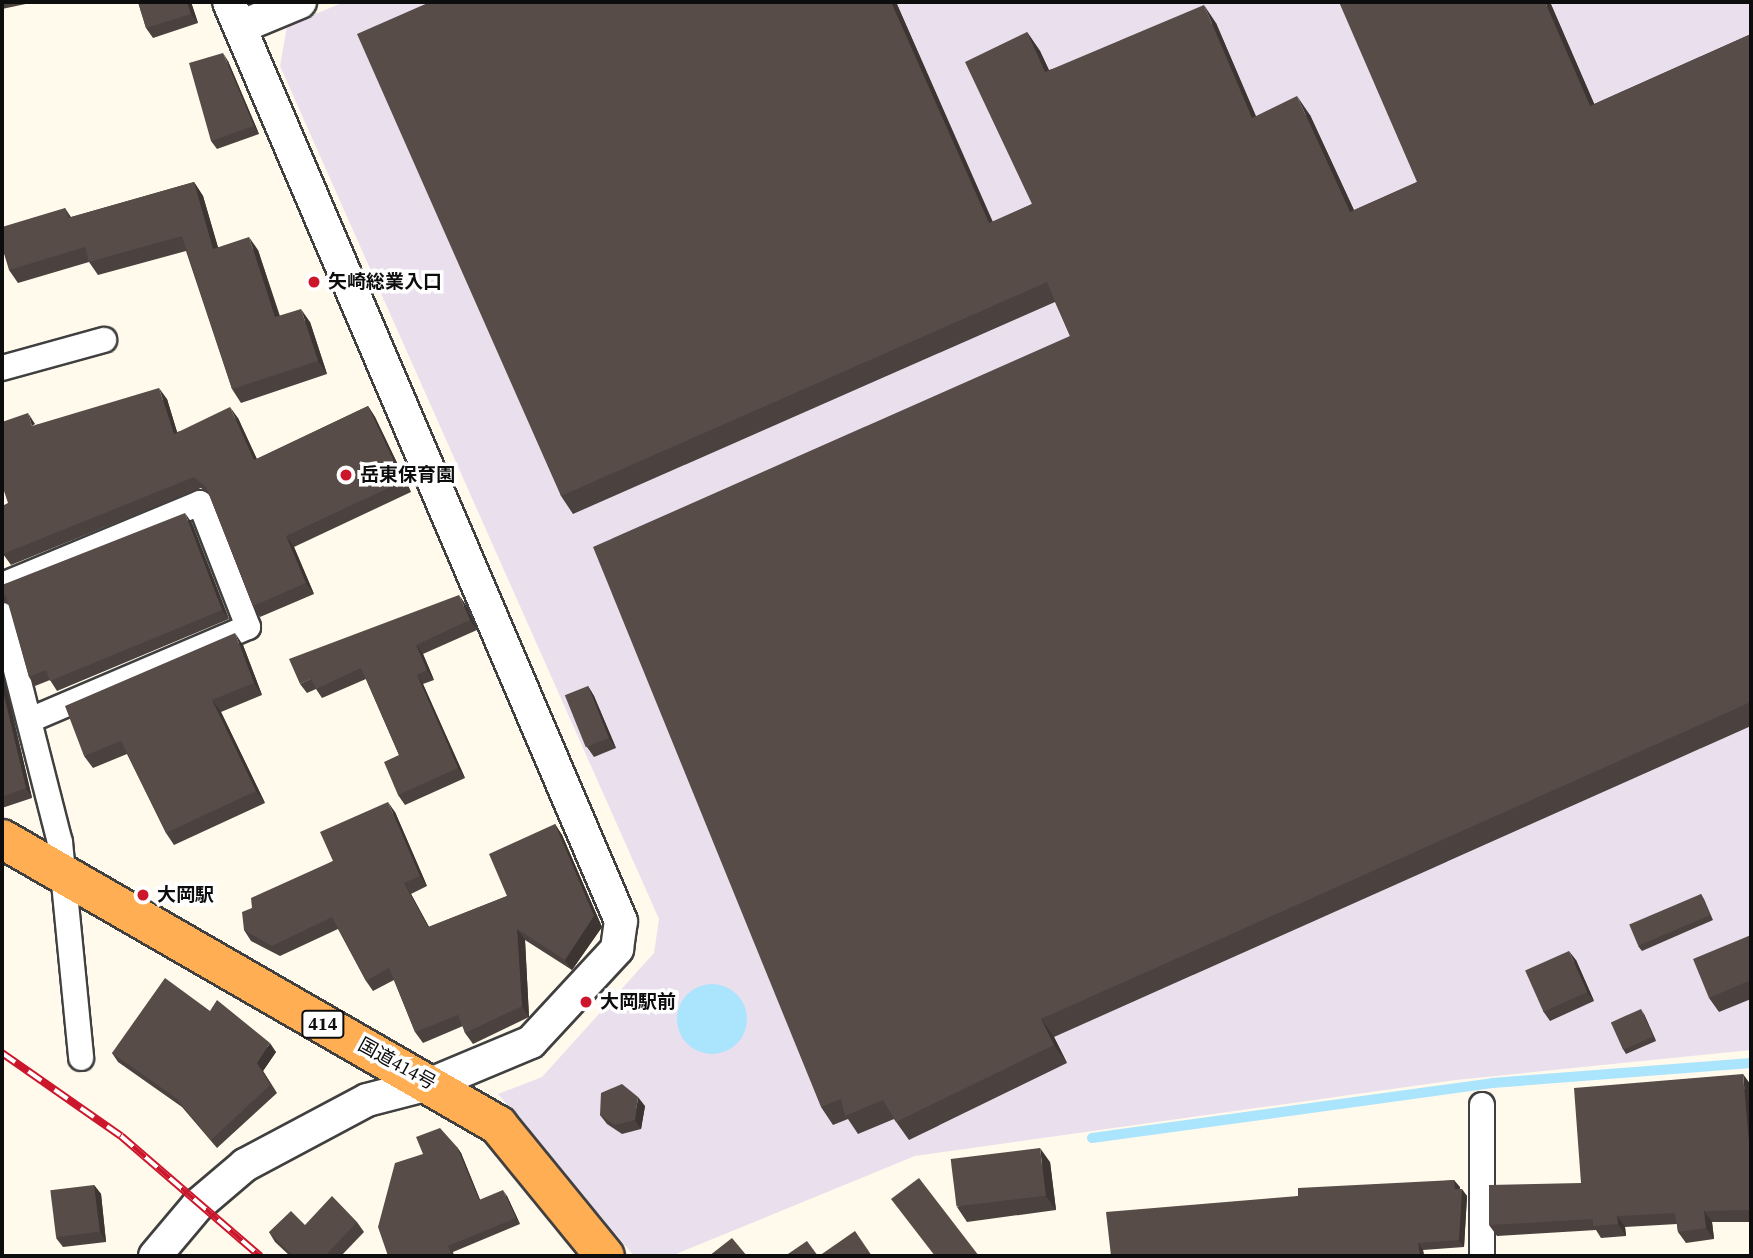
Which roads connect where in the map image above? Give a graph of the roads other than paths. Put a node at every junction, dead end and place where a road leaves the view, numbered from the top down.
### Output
1 (300, 2) edge
2 (234, 15) edge
3 (104, 340) dead end
4 (2, 368) edge
5 (2, 585) edge
6 (2, 615) edge
7 (30, 720) junction
8 (2, 839) edge
9 (60, 871) junction
10 (81, 1058) dead end
11 (433, 1083) junction
12 (1482, 1105) dead end
13 (155, 1256) edge
14 (604, 1256) edge
15 (1482, 1256) edge

1 - 2 street
2 - 11 street
3 - 4 street
5 - 7 street
6 - 7 street
7 - 9 street
8 - 9 highway, 国道414号 / 414
9 - 10 street
9 - 11 highway, 国道414号 / 414
11 - 13 street
11 - 14 highway, 国道414号 / 414
12 - 15 street

